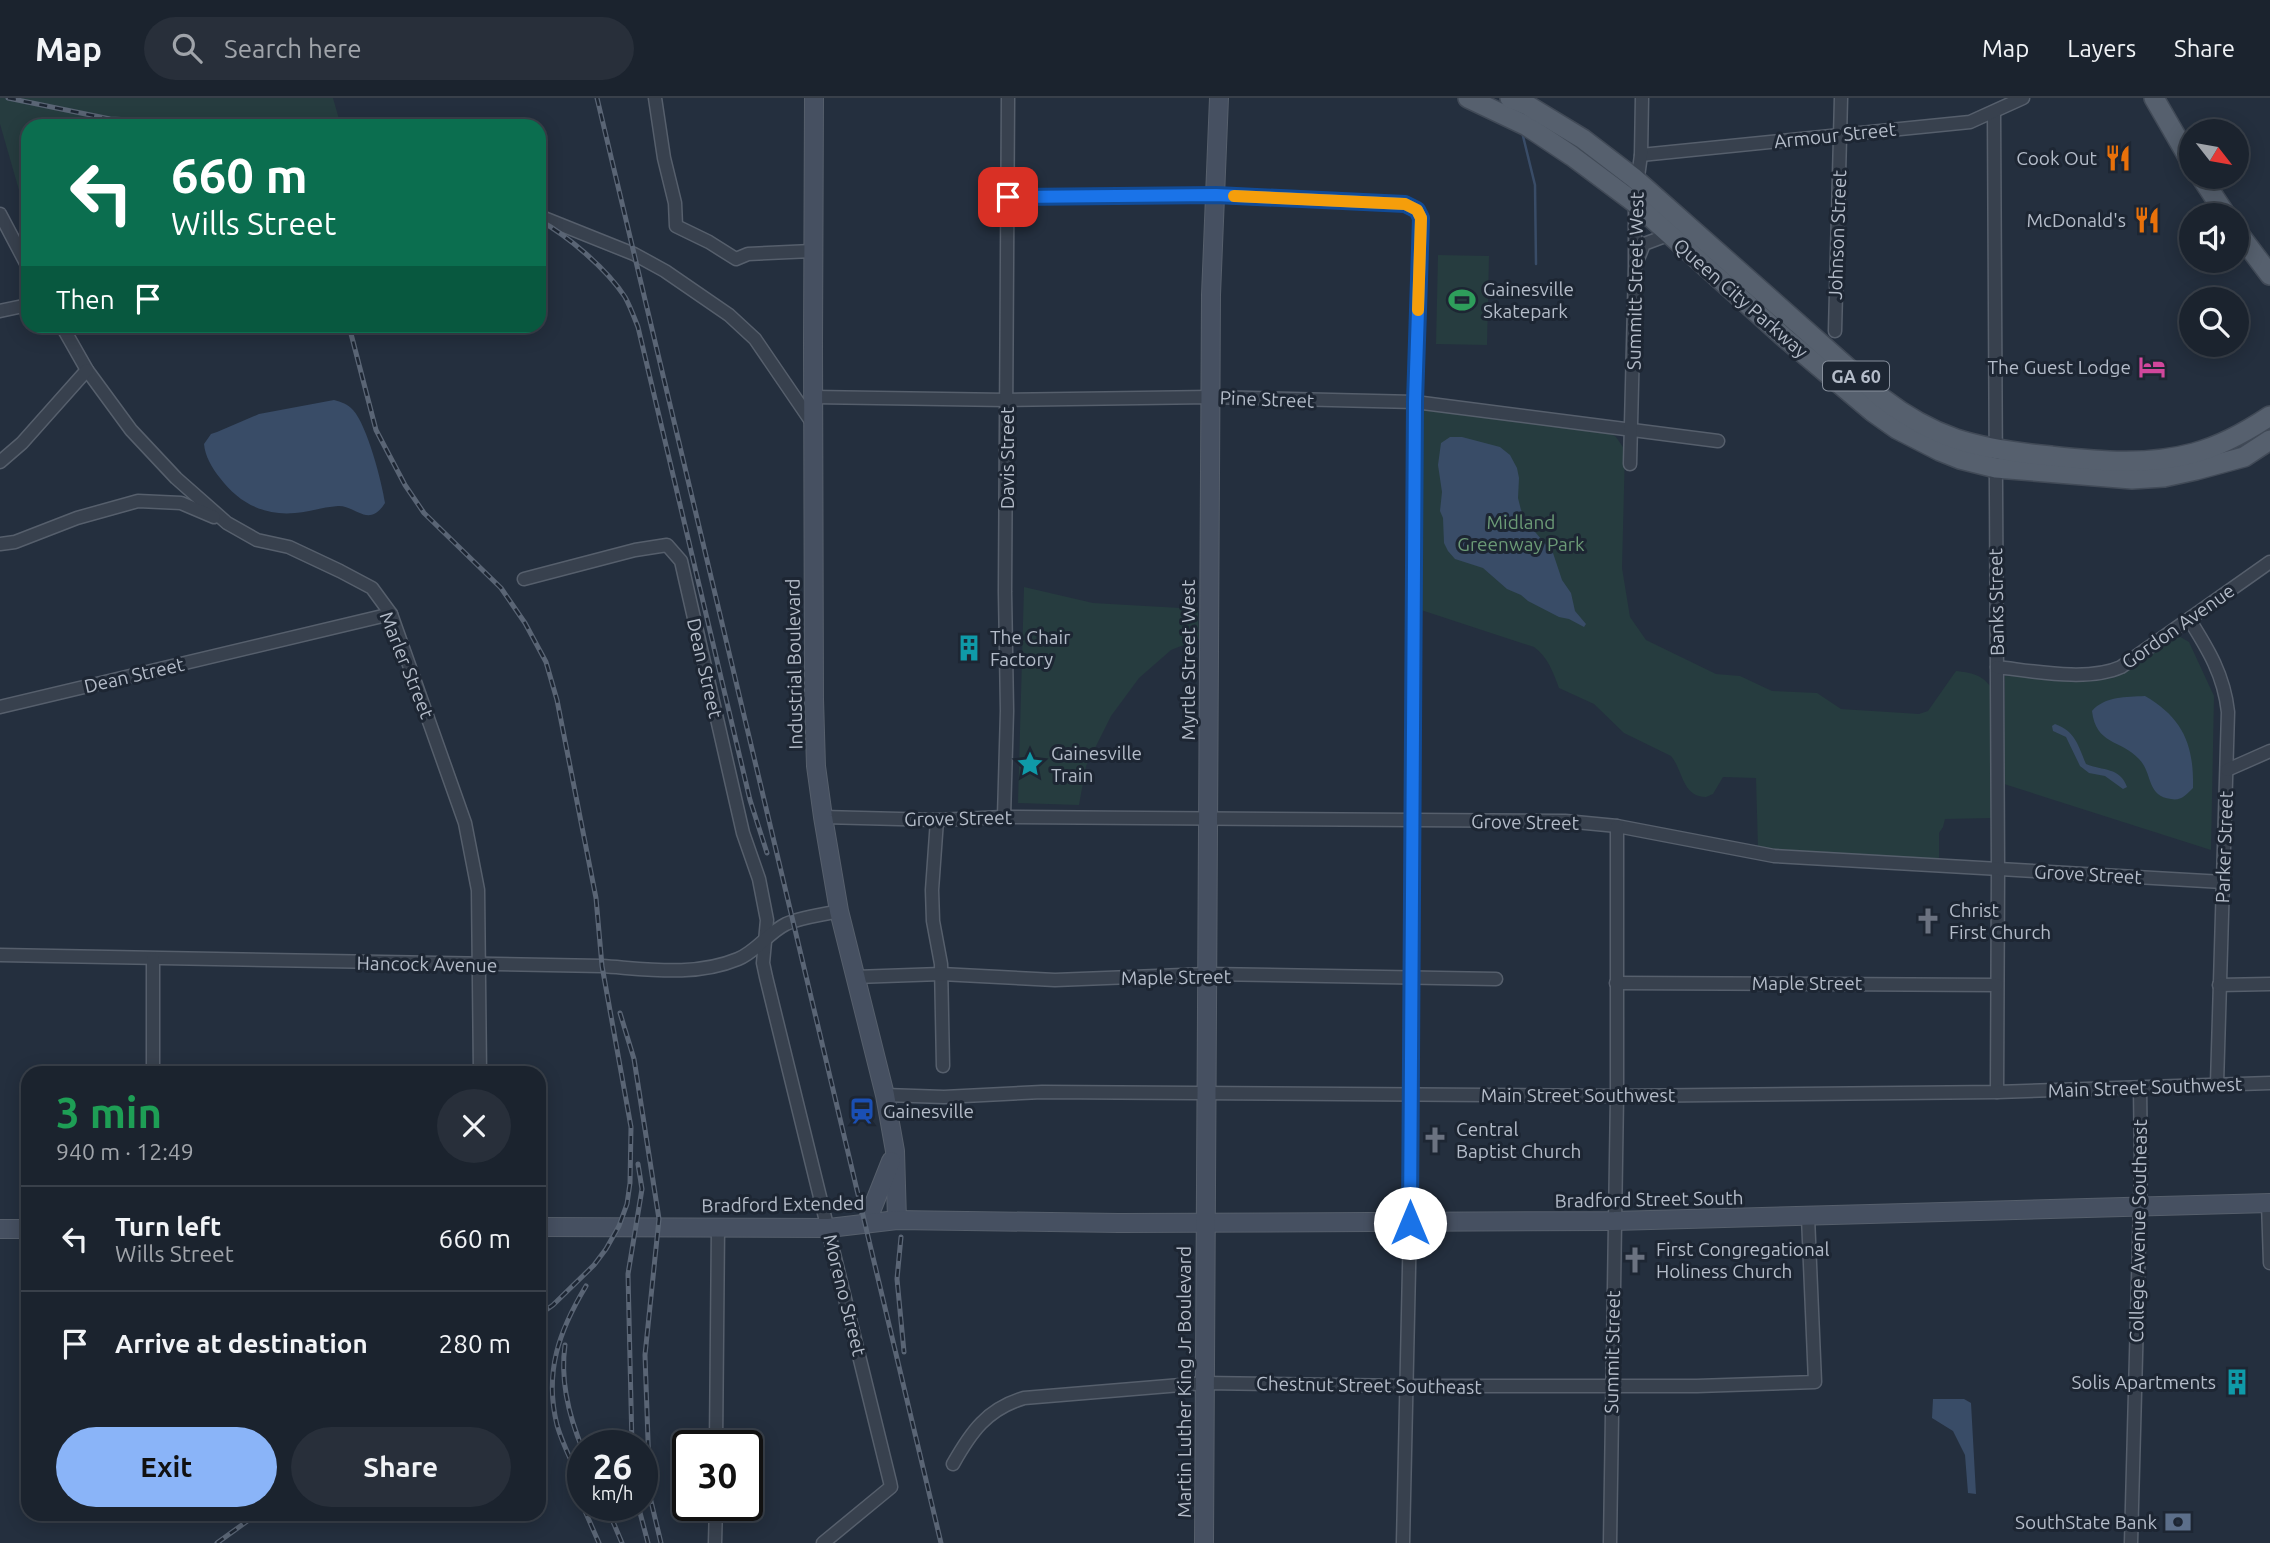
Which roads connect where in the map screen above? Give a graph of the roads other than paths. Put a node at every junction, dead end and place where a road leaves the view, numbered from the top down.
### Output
1 (655, 98) edge
2 (814, 98) edge
3 (1008, 98) edge
4 (1468, 98) edge
5 (1510, 98) edge
6 (1642, 98) edge
7 (1841, 98) edge
8 (2024, 98) edge
9 (2154, 98) edge
10 (1216, 102) edge
11 (1994, 113) junction
12 (1840, 134) junction
13 (2179, 141) edge
14 (1641, 155) junction
15 (1637, 181) junction
16 (1216, 195) junction
17 (1008, 197) junction
18 (1635, 203) junction
19 (0, 214) edge
20 (546, 219) edge
21 (1668, 235) junction
22 (2249, 247) edge
23 (812, 251) junction
24 (21, 254) edge
25 (1635, 266) junction
26 (2270, 275) edge
27 (21, 306) edge
28 (0, 312) edge
29 (1835, 331) dead end
30 (65, 333) edge
31 (87, 370) junction
32 (813, 397) junction
33 (1211, 397) junction
34 (1007, 400) junction
35 (1415, 402) junction
36 (2270, 416) edge
37 (813, 424) junction
38 (1632, 429) junction
39 (2270, 440) edge
40 (1718, 441) dead end
41 (1996, 459) junction
42 (0, 462) edge
43 (1630, 464) dead end
44 (227, 523) junction
45 (0, 544) edge
46 (2270, 562) edge
47 (524, 579) dead end
48 (391, 614) junction
49 (2189, 619) junction
50 (1997, 667) junction
51 (0, 707) edge
52 (2270, 751) edge
53 (2227, 769) junction
54 (822, 817) junction
55 (1004, 817) junction
56 (1208, 819) junction
57 (937, 820) junction
58 (1414, 820) junction
59 (1618, 826) junction
60 (1998, 869) junction
61 (2223, 882) junction
62 (839, 911) junction
63 (766, 939) junction
64 (0, 955) edge
65 (153, 959) junction
66 (480, 966) junction
67 (941, 974) junction
68 (1208, 974) junction
69 (855, 977) junction
70 (1411, 978) junction
71 (1496, 979) dead end
72 (1616, 983) junction
73 (1997, 985) junction
74 (2219, 985) junction
75 (2270, 985) edge
76 (153, 1066) edge
77 (480, 1066) edge
78 (943, 1066) dead end
79 (2270, 1083) edge
80 (2217, 1084) junction
81 (2140, 1087) junction
82 (1997, 1092) junction
83 (1207, 1094) junction
84 (886, 1095) junction
85 (1411, 1095) junction
86 (1617, 1096) junction
87 (895, 1151) junction
88 (2269, 1203) edge
89 (2139, 1205) junction
90 (1808, 1217) junction
91 (897, 1220) junction
92 (1614, 1221) junction
93 (1028, 1222) joint
94 (1206, 1222) junction
95 (1410, 1223) junction
96 (866, 1224) junction
97 (718, 1226) junction
98 (546, 1227) edge
99 (829, 1228) junction
100 (0, 1229) edge
101 (21, 1229) edge
102 (2270, 1263) edge
103 (1205, 1383) junction
104 (1407, 1386) junction
105 (1612, 1386) junction
106 (716, 1430) edge
107 (953, 1464) dead end
108 (716, 1521) edge
109 (715, 1543) edge
110 (823, 1543) edge
111 (1204, 1543) edge
112 (1403, 1543) edge
113 (1611, 1543) edge
114 (2131, 1543) edge

1 - 23 street
2 - 23 street, Industrial Boulevard
3 - 17 street, Davis Street
4 - 18 main road, Queen City Parkway / GA 60
5 - 15 main road, Queen City Parkway / GA 60
6 - 14 street, Summitt Street West
7 - 12 street, Johnson Street
8 - 11 street, Armour Street
9 - 13 main road
10 - 16 street, Myrtle Street West
11 - 12 street, Armour Street
11 - 41 street, Banks Street
12 - 14 street, Armour Street
12 - 29 street, Johnson Street
14 - 15 street, Summitt Street West
15 - 18 street, Summitt Street West
15 - 41 main road, Queen City Parkway / GA 60
16 - 17 street
16 - 33 street, Myrtle Street West
16 - 35 street
17 - 34 street, Davis Street
18 - 21 main road, Queen City Parkway / GA 60
18 - 25 street, Summitt Street West
19 - 24 street
20 - 37 street
21 - 25 street
21 - 41 main road, Queen City Parkway / GA 60
22 - 26 main road
23 - 32 street, Industrial Boulevard
25 - 38 street, Summitt Street West
27 - 28 street
30 - 31 street, Marler Street
31 - 42 street
31 - 44 street, Marler Street
32 - 34 street, Pine Street
32 - 37 street, Industrial Boulevard
33 - 34 street, Pine Street
33 - 35 street, Pine Street
33 - 56 street, Myrtle Street West
34 - 55 street, Davis Street
35 - 38 street, Pine Street
35 - 58 street
36 - 41 main road, Queen City Parkway / GA 60
37 - 54 street, Industrial Boulevard
38 - 40 street, Pine Street
38 - 43 street, Summitt Street West
39 - 41 main road, Queen City Parkway / GA 60
41 - 50 street, Banks Street
44 - 45 street
44 - 48 street, Marler Street
46 - 49 street, Gordon Avenue
47 - 63 street, Dean Street
48 - 51 street, Dean Street
48 - 66 street, Marler Street
49 - 50 street, Gordon Avenue
49 - 53 street, Parker Street
50 - 60 street, Banks Street
52 - 53 street
53 - 61 street, Parker Street
54 - 57 street, Grove Street
54 - 62 street, Industrial Boulevard
55 - 56 street, Grove Street
55 - 57 street, Grove Street
56 - 58 street, Grove Street
56 - 68 street, Myrtle Street West
57 - 67 street
58 - 59 street, Grove Street
58 - 70 street
59 - 60 street, Grove Street
59 - 72 street, Summit Street
60 - 61 street, Grove Street
60 - 73 street, Banks Street
61 - 74 street, Parker Street
62 - 63 street, Hancock Avenue
62 - 69 street, Industrial Boulevard
63 - 66 street, Hancock Avenue
63 - 99 street, Moreno Street
64 - 65 street, Hancock Avenue
65 - 66 street, Hancock Avenue
65 - 76 street
66 - 77 street, Marler Street
67 - 68 street, Maple Street
67 - 69 street, Maple Street
67 - 78 street
68 - 70 street, Maple Street
68 - 83 street, Myrtle Street West
69 - 84 street, Industrial Boulevard
70 - 71 street, Maple Street
70 - 85 street
72 - 73 street, Maple Street
72 - 86 street, Summit Street
73 - 82 street, Banks Street
74 - 75 street
74 - 80 street, Parker Street
79 - 80 street, Main Street Southwest
80 - 81 street, Main Street Southwest
81 - 82 street, Main Street Southwest
81 - 89 street, College Avenue Southeast
82 - 86 street, Main Street Southwest
83 - 84 street, Main Street Southwest
83 - 85 street, Main Street Southwest
83 - 94 street, Myrtle Street West
84 - 87 street, Industrial Boulevard
85 - 86 street, Main Street Southwest
85 - 95 street
86 - 92 street, Summit Street
87 - 91 street, Industrial Boulevard
87 - 96 street
88 - 89 street, Bradford Street South
88 - 102 street
89 - 90 street, Bradford Street South
89 - 114 street, College Avenue Southeast
90 - 92 street, Bradford Street South
90 - 105 street, Chestnut Street Southeast
91 - 93 street, Bradford Extended
91 - 96 street, Bradford Extended
92 - 95 street, Bradford Street South
92 - 105 street, Summit Street
93 - 94 street, Bradford Street South
94 - 95 street, Bradford Street South
94 - 103 street, Martin Luther King Jr Boulevard
95 - 104 street
96 - 99 street, Bradford Extended
97 - 98 street, Bradford Extended
97 - 99 street, Bradford Extended
97 - 106 street
99 - 110 street, Moreno Street
100 - 101 street
103 - 104 street, Chestnut Street Southeast
103 - 107 street, Chestnut Street Southeast
103 - 111 street, Martin Luther King Jr Boulevard
104 - 105 street, Chestnut Street Southeast
104 - 112 street
105 - 113 street, Summit Street
108 - 109 street

